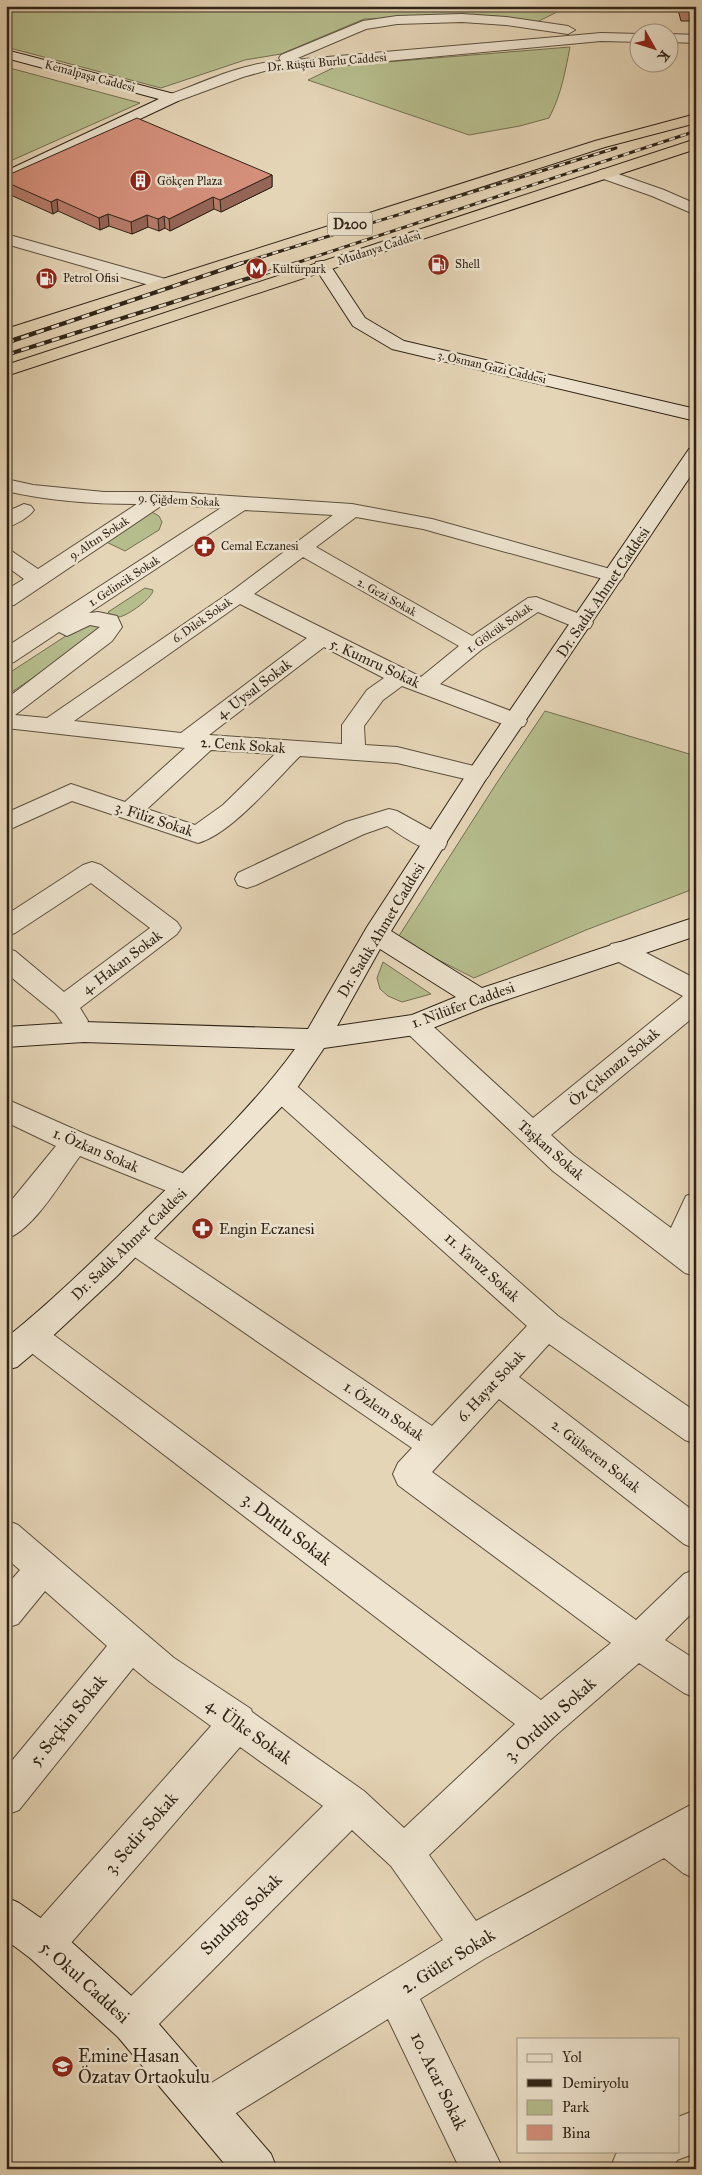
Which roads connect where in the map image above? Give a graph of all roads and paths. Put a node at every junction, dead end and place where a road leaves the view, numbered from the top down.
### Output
1 (601, 37) junction
2 (630, 38) edge
3 (680, 38) edge
4 (696, 38) edge
5 (6, 54) edge
6 (6, 62) edge
7 (268, 66) junction
8 (168, 101) junction
9 (696, 118) edge
10 (696, 144) edge
11 (604, 174) junction
12 (6, 177) edge
13 (696, 210) edge
14 (6, 239) edge
15 (322, 266) junction
16 (163, 284) junction
17 (6, 335) edge
18 (6, 371) edge
19 (696, 415) edge
20 (696, 453) edge
21 (6, 485) edge
22 (160, 498) junction
23 (241, 504) junction
24 (24, 510) dead end
25 (352, 510) junction
26 (6, 521) edge
27 (302, 548) junction
28 (6, 556) edge
29 (614, 576) junction
30 (37, 578) junction
31 (239, 595) junction
32 (6, 600) edge
33 (582, 623) junction
34 (322, 638) junction
35 (473, 645) junction
36 (6, 657) edge
37 (6, 667) edge
38 (400, 677) junction
39 (424, 686) junction
40 (6, 710) edge
41 (6, 721) edge
42 (516, 721) junction
43 (50, 727) junction
44 (196, 742) junction
45 (295, 748) junction
46 (354, 752) junction
47 (478, 774) junction
48 (6, 800) edge
49 (34, 809) junction
50 (130, 811) junction
51 (6, 823) edge
52 (435, 843) junction
53 (247, 879) dead end
54 (6, 926) edge
55 (696, 926) edge
56 (376, 934) junction
57 (620, 951) junction
58 (6, 958) edge
59 (696, 990) edge
60 (479, 999) junction
61 (696, 1000) edge
62 (64, 1006) junction
63 (415, 1025) junction
64 (84, 1032) junction
65 (6, 1037) edge
66 (316, 1039) junction
67 (281, 1089) junction
68 (6, 1110) edge
69 (532, 1135) junction
70 (75, 1142) junction
71 (187, 1187) junction
72 (696, 1204) edge
73 (6, 1227) edge
74 (133, 1240) junction
75 (686, 1257) edge
76 (547, 1325) junction
77 (32, 1336) junction
78 (6, 1357) edge
79 (497, 1379) junction
80 (696, 1430) edge
81 (435, 1446) junction
82 (696, 1533) edge
83 (6, 1536) edge
84 (43, 1568) junction
85 (689, 1598) edge
86 (6, 1612) edge
87 (638, 1642) junction
88 (130, 1644) junction
89 (696, 1681) edge
90 (238, 1722) junction
91 (542, 1723) junction
92 (6, 1797) edge
93 (351, 1804) junction
94 (682, 1828) edge
95 (404, 1853) junction
96 (696, 1860) edge
97 (7, 1918) edge
98 (44, 1944) junction
99 (470, 1945) junction
100 (396, 1993) junction
101 (132, 2023) junction
102 (206, 2109) junction
103 (696, 2130) edge
104 (680, 2139) edge
105 (658, 2152) edge
106 (256, 2169) edge
107 (482, 2169) edge
108 (631, 2169) edge

1 - 2 street, Dr. Rüştü Burlu Caddesi
1 - 7 street, Dr. Rüştü Burlu Caddesi
1 - 7 street
3 - 4 street
5 - 8 street, Kemalpaşa Caddesi
6 - 8 street, Kemalpaşa Caddesi
7 - 8 street, Dr. Rüştü Burlu Caddesi
8 - 12 street, Dr. Rüştü Burlu Caddesi
9 - 16 highway, D200
10 - 11 highway, Mudanya Caddesi / D200
11 - 13 street
11 - 15 highway, Mudanya Caddesi / D200
14 - 16 street
15 - 18 highway, Mudanya Caddesi / D200
15 - 19 street, 3. Osman Gazi Caddesi
16 - 17 highway, D200
20 - 29 street, Dr. Sadık Ahmet Caddesi
21 - 22 street, 9. Çiğdem Sokak
22 - 23 street, 9. Çiğdem Sokak
22 - 30 street, 9. Altın Sokak
23 - 25 street, 9. Çiğdem Sokak
23 - 36 street, 1. Gelincik Sokak
24 - 26 street
25 - 27 street, 6. Dilek Sokak
25 - 29 street, 9. Çiğdem Sokak
27 - 31 street, 6. Dilek Sokak
27 - 35 street, 2. Gezi Sokak
28 - 30 street
29 - 33 street, Dr. Sadık Ahmet Caddesi
30 - 32 street, 9. Altın Sokak
31 - 34 street, 5. Kumru Sokak
31 - 43 street, 6. Dilek Sokak
33 - 35 street, 1. Gölcük Sokak
33 - 42 street, Dr. Sadık Ahmet Caddesi
34 - 38 street, 5. Kumru Sokak
34 - 44 street, 4. Uysal Sokak
35 - 39 street, 1. Gölcük Sokak
37 - 40 street
38 - 39 street, 5. Kumru Sokak
38 - 46 street
39 - 42 street, 5. Kumru Sokak
41 - 43 street, 2. Cenk Sokak
42 - 47 street, Dr. Sadık Ahmet Caddesi
43 - 44 street, 2. Cenk Sokak
44 - 45 street, 2. Cenk Sokak
44 - 50 street, 4. Uysal Sokak
45 - 46 street, 2. Cenk Sokak
45 - 50 street, 3. Filiz Sokak
46 - 47 street, 2. Cenk Sokak
47 - 52 street, Dr. Sadık Ahmet Caddesi
48 - 49 street
49 - 50 street, 3. Filiz Sokak
49 - 51 street
52 - 53 street
52 - 56 street, Dr. Sadık Ahmet Caddesi
54 - 62 street, 4. Hakan Sokak
55 - 57 street, 1. Nilüfer Caddesi
56 - 60 street
56 - 66 street, Dr. Sadık Ahmet Caddesi
57 - 59 street
57 - 60 street, 1. Nilüfer Caddesi
58 - 62 street
60 - 63 street, 1. Nilüfer Caddesi
61 - 69 street, Öz Çıkmazı Sokak
62 - 64 street
63 - 66 street, 1. Nilüfer Caddesi
63 - 69 street, Taşkan Sokak
64 - 65 street, 1. Nilüfer Caddesi
64 - 66 street, 1. Nilüfer Caddesi
66 - 67 street, Dr. Sadık Ahmet Caddesi
67 - 71 street, Dr. Sadık Ahmet Caddesi
67 - 76 street, 11. Yavuz Sokak
68 - 70 street, 1. Özkan Sokak
69 - 75 street, Taşkan Sokak
70 - 71 street, 1. Özkan Sokak
70 - 73 street
71 - 74 street, Dr. Sadık Ahmet Caddesi
72 - 75 street
74 - 77 street, Dr. Sadık Ahmet Caddesi
74 - 81 street, 1. Özlem Sokak
76 - 79 street, 6. Hayat Sokak
76 - 80 street, 11. Yavuz Sokak
77 - 78 street, Dr. Sadık Ahmet Caddesi
77 - 91 street, 3. Dutlu Sokak
79 - 81 street, 6. Hayat Sokak
79 - 82 street, 2. Gülseren Sokak
81 - 87 street, 1. Özlem Sokak
83 - 84 street, 4. Ülke Sokak
84 - 86 street
84 - 88 street, 4. Ülke Sokak
85 - 87 street, 3. Ordulu Sokak
87 - 89 street, 1. Özlem Sokak
87 - 91 street, 3. Ordulu Sokak
88 - 90 street, 4. Ülke Sokak
88 - 92 street, 5. Seçkin Sokak
90 - 93 street, 4. Ülke Sokak
90 - 98 street, 3. Sedir Sokak
91 - 95 street, 3. Ordulu Sokak
93 - 95 street, 4. Ülke Sokak
93 - 101 street, Sındırgı Sokak
94 - 96 street
94 - 99 street, 2. Güler Sokak
95 - 99 street, 4. Ülke Sokak
97 - 98 street, 5. Okul Caddesi
98 - 101 street, 5. Okul Caddesi
99 - 100 street, 2. Güler Sokak
100 - 102 street, 2. Güler Sokak
100 - 107 street, 10. Acar Sokak
101 - 102 street, 5. Okul Caddesi
102 - 106 street, 5. Okul Caddesi
103 - 104 street
105 - 108 street

